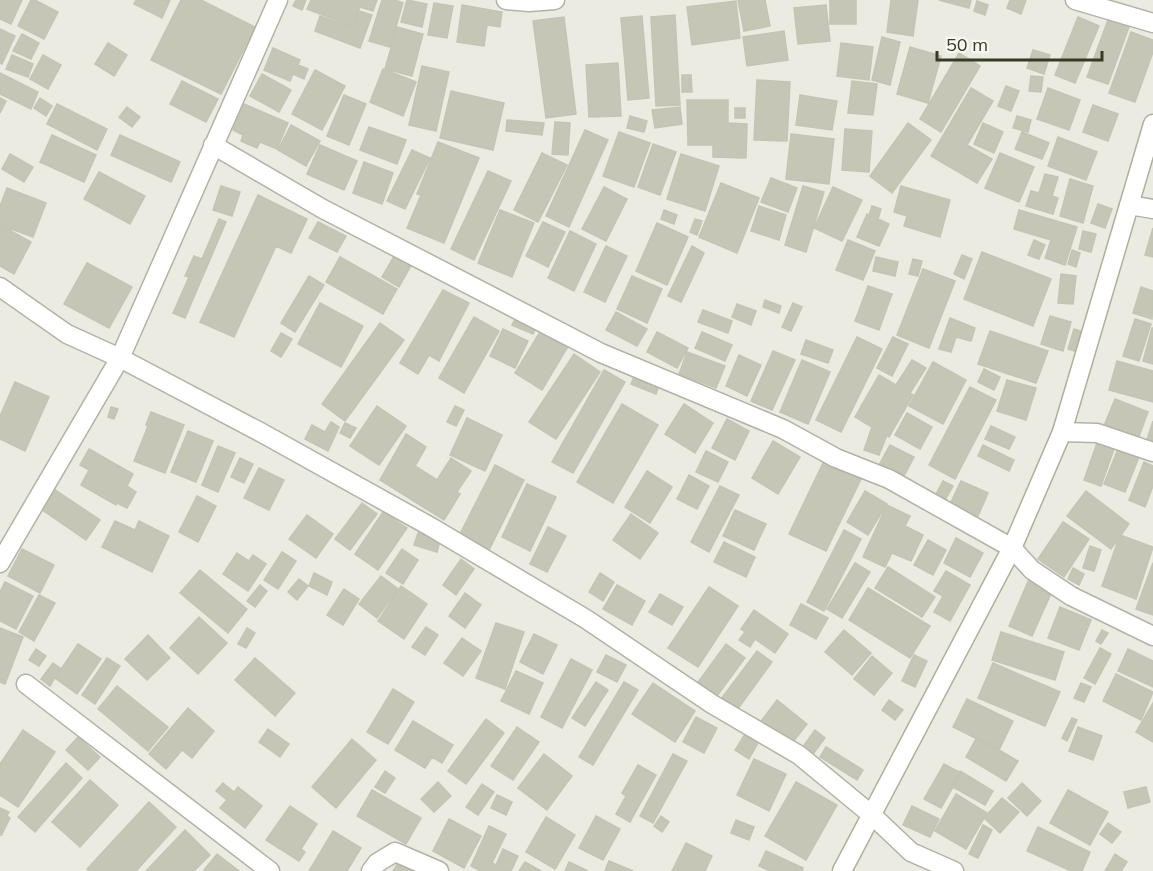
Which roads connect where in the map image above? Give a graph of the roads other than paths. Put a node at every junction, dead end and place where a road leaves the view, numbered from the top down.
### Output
1 (278, 0) edge
2 (506, 0) edge
3 (555, 0) edge
4 (1075, 0) edge
5 (1153, 23) edge
6 (1153, 124) edge
7 (213, 145) junction
8 (1129, 205) junction
9 (1153, 209) edge
10 (0, 287) edge
11 (120, 358) junction
12 (1062, 432) junction
13 (1153, 452) edge
14 (1012, 548) junction
15 (0, 563) edge
16 (1153, 636) edge
17 (27, 684) dead end
18 (873, 816) junction
19 (270, 871) edge
20 (371, 871) edge
21 (439, 871) edge
22 (842, 871) edge
23 (954, 871) edge

1 - 7 street
2 - 3 street
4 - 5 street
6 - 8 street
7 - 11 street
7 - 14 street
8 - 9 street
8 - 12 street
10 - 11 street
11 - 15 street
11 - 18 street
12 - 13 street
12 - 14 street
14 - 16 street
14 - 18 street
17 - 19 street
18 - 22 street
18 - 23 street
20 - 21 street

